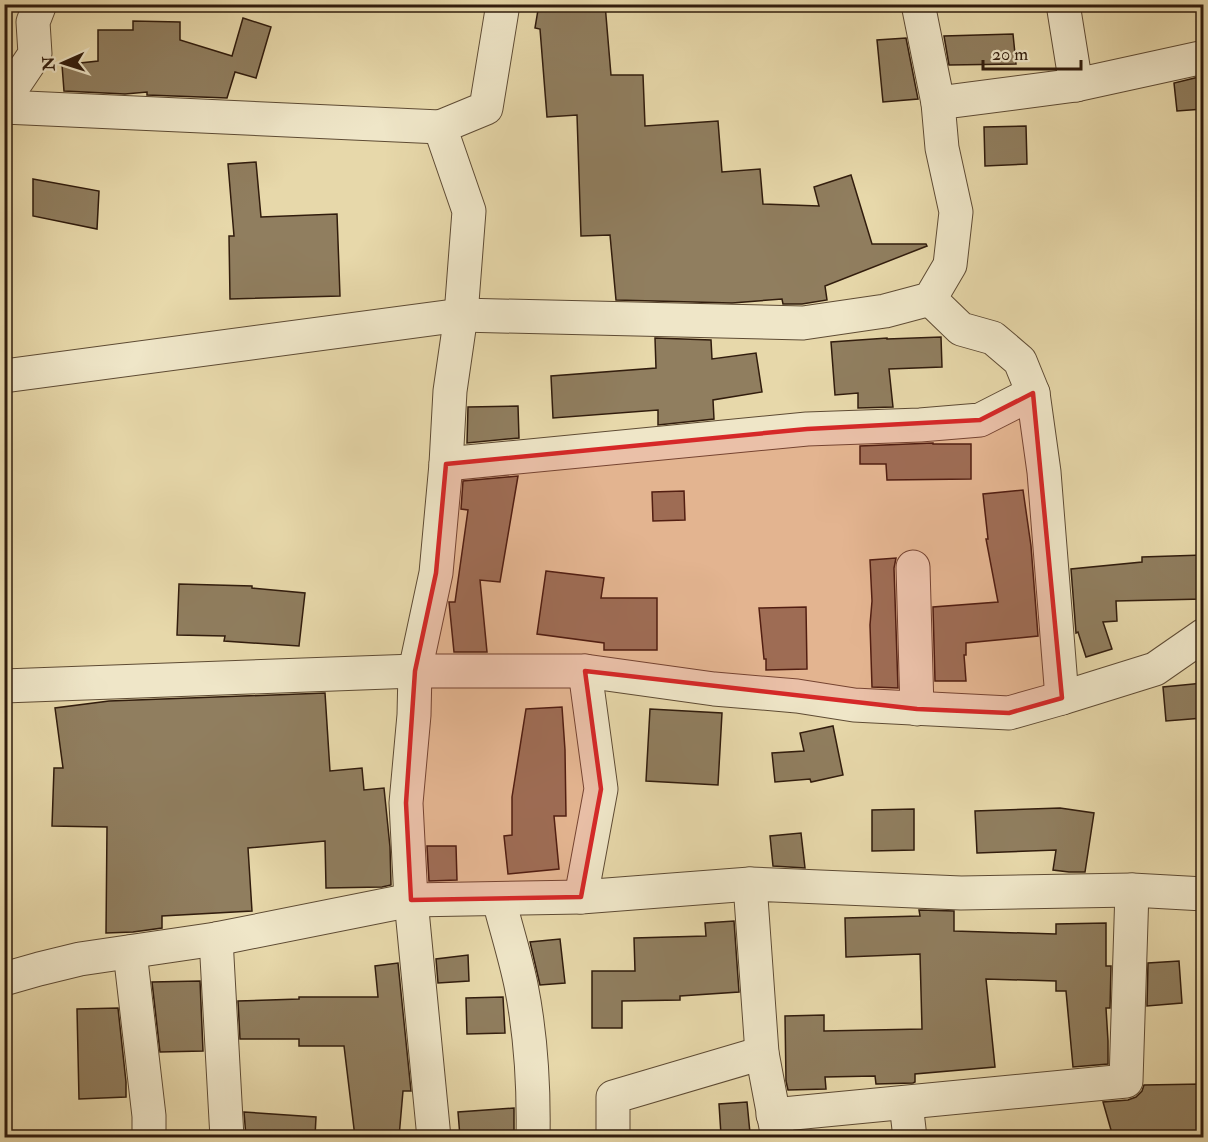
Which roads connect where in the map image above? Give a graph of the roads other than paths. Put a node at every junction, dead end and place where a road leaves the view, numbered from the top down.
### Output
1 (40, 4) edge
2 (503, 4) edge
3 (918, 4) edge
4 (1063, 4) edge
5 (1203, 57) edge
6 (1076, 85) junction
7 (4, 100) edge
8 (938, 103) junction
9 (4, 106) edge
10 (440, 127) junction
11 (930, 299) junction
12 (460, 315) junction
13 (4, 376) edge
14 (1033, 393) junction
15 (446, 464) junction
16 (913, 567) dead end
17 (1203, 634) edge
18 (415, 671) junction
19 (585, 671) junction
20 (4, 686) edge
21 (1062, 698) junction
22 (916, 709) junction
23 (750, 884) junction
24 (1132, 890) junction
25 (1203, 894) edge
26 (581, 897) junction
27 (411, 900) junction
28 (499, 900) junction
29 (216, 939) junction
30 (130, 952) junction
31 (4, 979) edge
32 (762, 1053) junction
33 (906, 1102) junction
34 (775, 1126) edge
35 (149, 1137) edge
36 (227, 1137) edge
37 (434, 1137) edge
38 (533, 1137) edge
39 (613, 1137) edge
40 (910, 1137) edge

1 - 7 street
2 - 10 street
3 - 8 street
4 - 6 street
5 - 6 street
6 - 8 street
8 - 11 street
9 - 10 street
10 - 12 street
11 - 12 street
11 - 14 street
12 - 13 street
12 - 15 street
14 - 15 street
14 - 21 street
15 - 18 street
16 - 22 street
17 - 21 street
18 - 19 street
18 - 20 street
18 - 27 street
19 - 22 street
19 - 26 street
21 - 22 street
23 - 24 street
23 - 26 street
23 - 32 street
24 - 25 street
24 - 33 street
26 - 28 street
27 - 28 street
27 - 29 street
27 - 37 street
28 - 38 street
29 - 30 street
29 - 36 street
30 - 31 street
30 - 35 street
32 - 34 street
32 - 39 street
33 - 34 street
33 - 40 street

